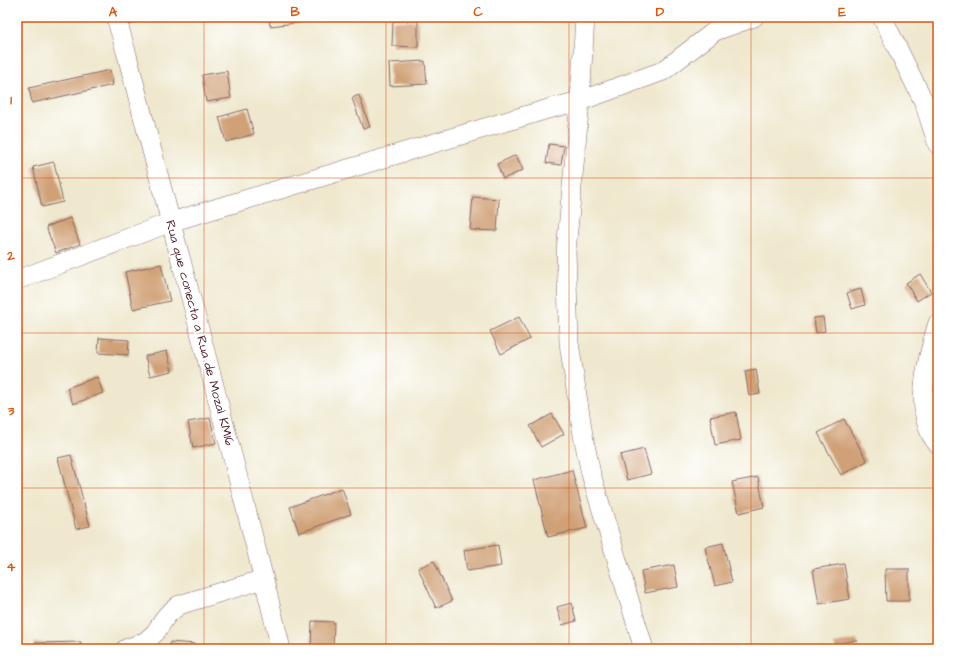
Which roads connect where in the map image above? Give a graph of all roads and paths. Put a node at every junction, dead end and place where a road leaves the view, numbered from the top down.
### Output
1 (116, 17) edge
2 (585, 17) edge
3 (754, 17) edge
4 (882, 17) edge
5 (580, 101) junction
6 (938, 145) edge
7 (171, 222) junction
8 (17, 280) edge
9 (938, 323) edge
10 (938, 444) edge
11 (264, 580) junction
12 (126, 649) edge
13 (281, 649) edge
14 (644, 649) edge

1 - 7 street, Rua que conecta a Rua de Mozal KM16
2 - 5 street
3 - 5 street
4 - 6 street
5 - 7 street
5 - 14 street
7 - 8 street
7 - 11 street, Rua que conecta a Rua de Mozal KM16
9 - 10 street
11 - 12 street
11 - 13 street, Rua que conecta a Rua de Mozal KM16

